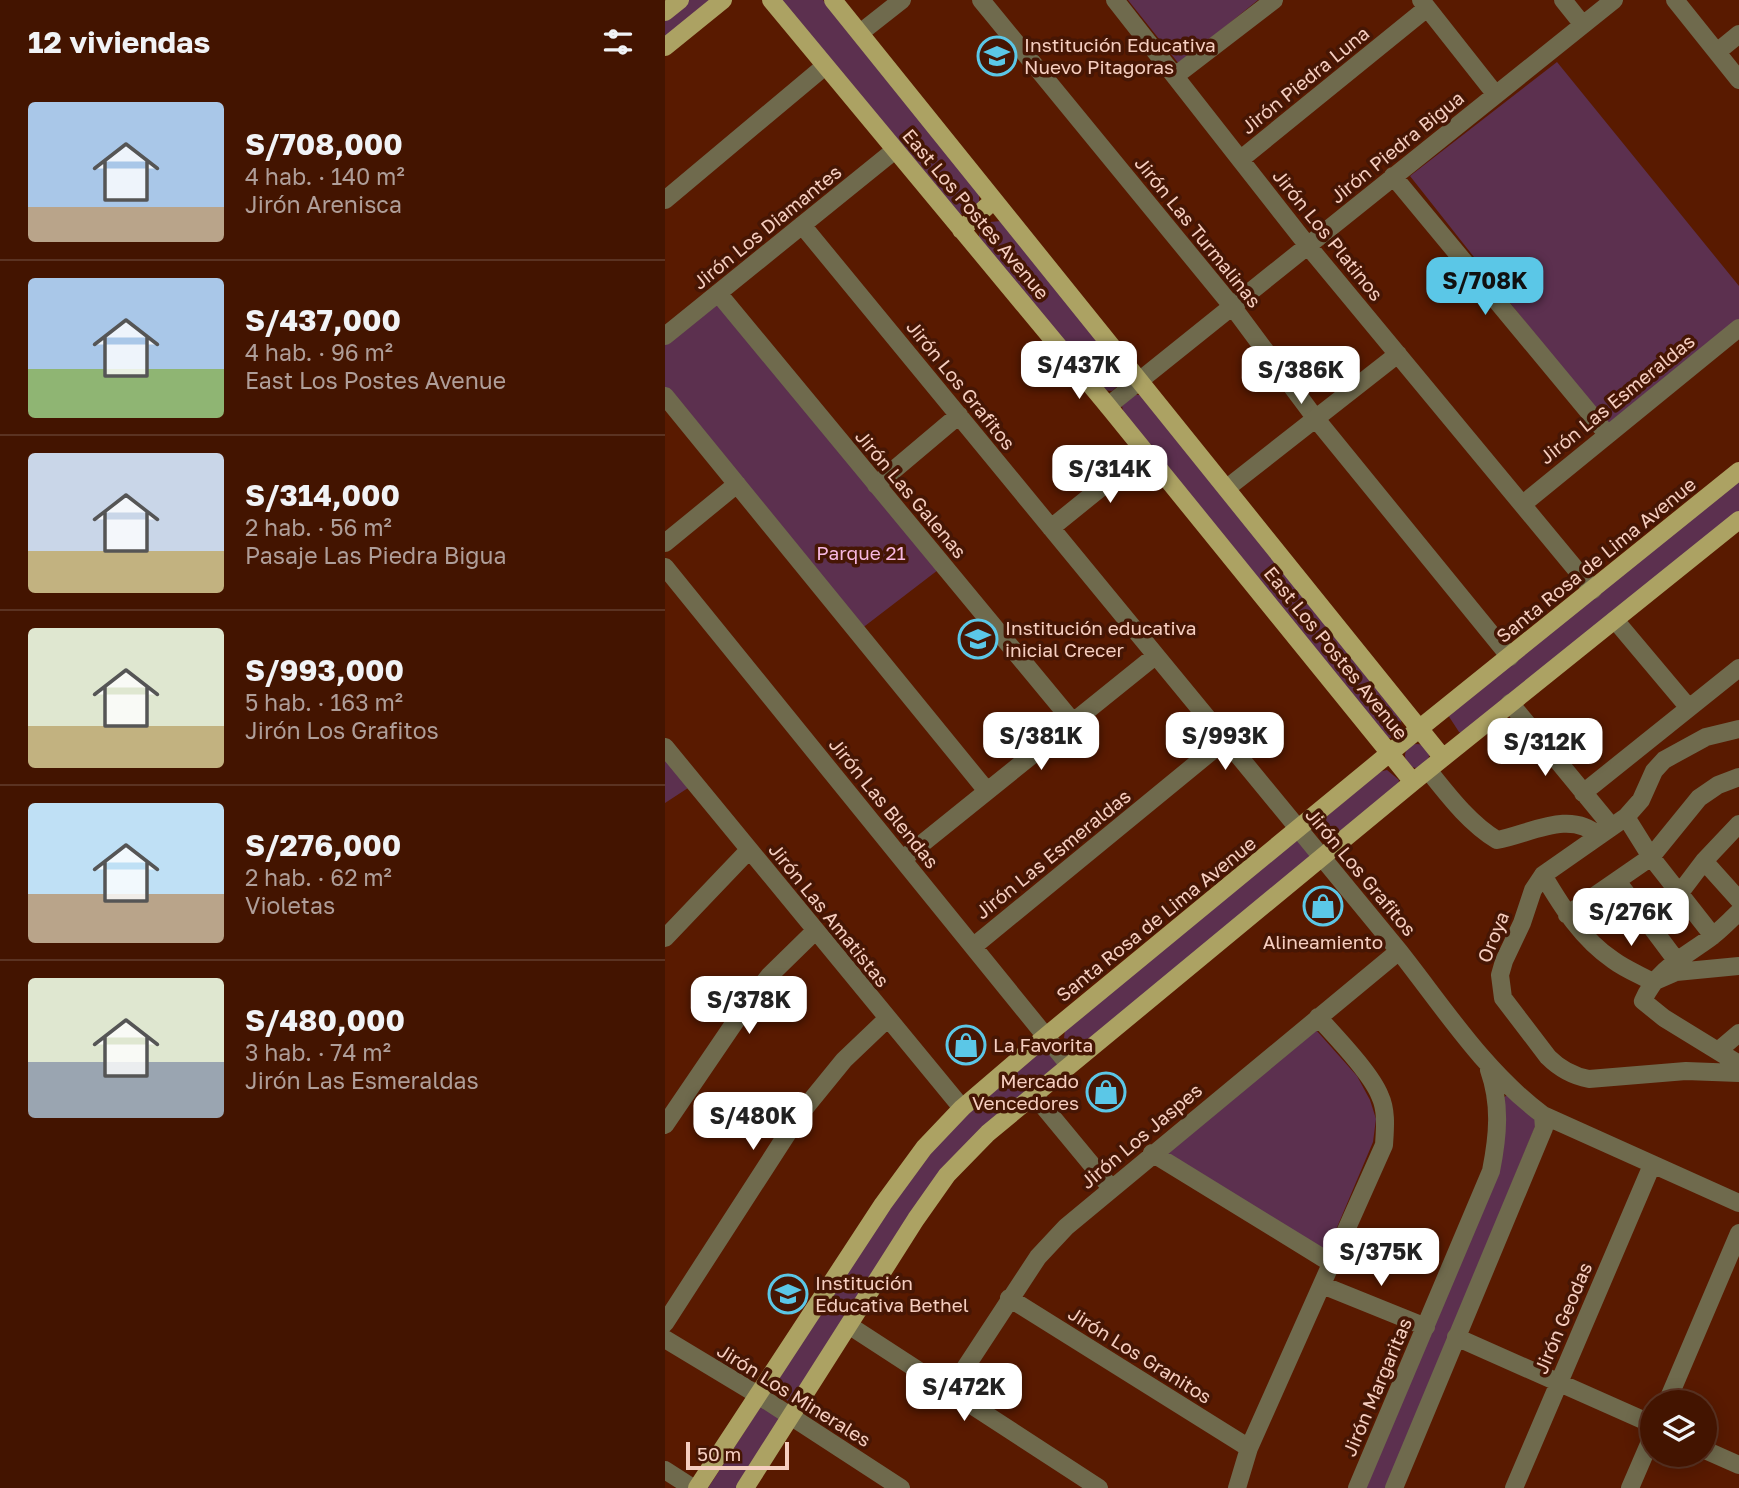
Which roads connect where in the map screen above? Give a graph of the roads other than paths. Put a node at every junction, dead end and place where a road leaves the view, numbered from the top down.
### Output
1 (680, 0) edge
2 (723, 0) edge
3 (771, 0) edge
4 (833, 0) edge
5 (902, 0) edge
6 (981, 0) edge
7 (1115, 0) edge
8 (1274, 0) edge
9 (1563, 0) edge
10 (1614, 0) edge
11 (1675, 0) edge
12 (1424, 4) edge
13 (665, 12) edge
14 (1583, 25) junction
15 (860, 33) junction
16 (1739, 34) edge
17 (665, 47) edge
18 (1717, 52) junction
19 (825, 66) junction
20 (1175, 76) junction
21 (1739, 79) edge
22 (1496, 94) junction
23 (895, 150) junction
24 (1241, 159) junction
25 (1393, 177) junction
26 (665, 200) edge
27 (994, 200) junction
28 (802, 225) junction
29 (961, 230) junction
30 (1308, 246) junction
31 (718, 293) junction
32 (1232, 306) junction
33 (1739, 328) edge
34 (665, 336) edge
35 (1398, 354) junction
36 (1141, 380) junction
37 (665, 396) edge
38 (1108, 406) junction
39 (959, 415) junction
40 (1317, 419) junction
41 (1607, 434) junction
42 (1145, 452) junction
43 (1739, 471) edge
44 (737, 484) junction
45 (876, 485) junction
46 (1227, 488) junction
47 (1523, 504) junction
48 (1739, 520) edge
49 (1051, 528) junction
50 (665, 543) edge
51 (665, 567) edge
52 (1593, 590) junction
53 (1615, 620) junction
54 (1155, 656) junction
55 (1510, 657) junction
56 (1739, 668) edge
57 (1510, 703) junction
58 (1689, 708) junction
59 (1073, 722) junction
60 (1420, 728) junction
61 (1739, 729) edge
62 (1224, 741) junction
63 (665, 747) edge
64 (1390, 753) junction
65 (1443, 758) junction
66 (1428, 770) junction
67 (1739, 778) edge
68 (1413, 782) junction
69 (987, 791) junction
70 (1583, 793) junction
71 (1739, 824) edge
72 (1612, 827) junction
73 (1298, 830) junction
74 (748, 850) junction
75 (1651, 856) junction
76 (1322, 858) junction
77 (903, 859) junction
78 (1704, 861) junction
79 (1543, 875) junction
80 (1617, 881) junction
81 (1679, 894) junction
82 (1739, 900) edge
83 (1739, 912) edge
84 (1567, 915) junction
85 (815, 931) junction
86 (1713, 936) junction
87 (665, 938) edge
88 (974, 946) junction
89 (1399, 951) junction
90 (1677, 960) junction
91 (1739, 966) edge
92 (1653, 982) junction
93 (1318, 1017) junction
94 (887, 1019) junction
95 (1739, 1033) edge
96 (1046, 1036) junction
97 (1730, 1055) edge
98 (1486, 1063) junction
99 (1069, 1065) junction
100 (1739, 1073) edge
101 (1034, 1095) junction
102 (962, 1108) junction
103 (1543, 1115) junction
104 (665, 1125) edge
105 (1152, 1153) junction
106 (1652, 1165) junction
107 (1111, 1188) junction
108 (1739, 1203) edge
109 (1739, 1233) edge
110 (1331, 1263) junction
111 (1322, 1285) junction
112 (1009, 1298) junction
113 (665, 1323) edge
114 (850, 1326) junction
115 (1426, 1327) junction
116 (1456, 1337) junction
117 (665, 1339) edge
118 (1558, 1382) junction
119 (1672, 1390) edge
120 (950, 1391) junction
121 (758, 1395) junction
122 (791, 1417) junction
123 (1640, 1419) edge
124 (1249, 1448) junction
125 (1717, 1455) edge
126 (1640, 1465) edge
127 (1739, 1465) edge
128 (665, 1470) edge
129 (893, 1486) edge
130 (695, 1488) edge
131 (745, 1488) edge
132 (1099, 1488) edge
133 (1237, 1488) edge
134 (1357, 1488) edge
135 (1394, 1488) edge
136 (1514, 1488) edge
137 (1630, 1488) edge

1 - 13 main road
2 - 17 main road
3 - 19 main road, East Los Postes Avenue
4 - 15 main road, East Los Postes Avenue
5 - 15 street
6 - 32 street, Jirón Las Turmalinas
7 - 20 street, Jirón Los Platinos
8 - 20 street
9 - 14 street
10 - 14 street, Jirón Piedra Bigua
11 - 18 street
12 - 22 street
12 - 24 street, Jirón Piedra Luna
14 - 22 street, Jirón Piedra Bigua
15 - 27 main road, East Los Postes Avenue
16 - 18 street
18 - 21 street
19 - 23 main road, East Los Postes Avenue
19 - 26 street
20 - 24 street, Jirón Los Platinos
22 - 25 street, Jirón Piedra Bigua
23 - 28 street, Jirón Los Diamantes
23 - 29 main road, East Los Postes Avenue
24 - 30 street, Jirón Los Platinos
25 - 30 street, Jirón Piedra Bigua
25 - 41 street
27 - 29 main road
27 - 36 main road, East Los Postes Avenue
28 - 31 street, Jirón Los Diamantes
28 - 39 street, Jirón Los Grafitos
29 - 38 main road, East Los Postes Avenue
30 - 32 street, Jirón Piedra Bigua
30 - 35 street, Jirón Los Platinos
31 - 34 street, Jirón Los Diamantes
31 - 45 street, Jirón Las Galenas
32 - 36 street, Jirón Piedra Bigua
32 - 40 street, Jirón Las Turmalinas
33 - 41 street, Jirón Las Esmeraldas
35 - 40 street
35 - 47 street, Jirón Los Platinos
36 - 38 street, Jirón Piedra Bigua
36 - 46 main road, East Los Postes Avenue
37 - 44 street
38 - 42 main road, East Los Postes Avenue
39 - 45 street
39 - 49 street, Jirón Los Grafitos
40 - 46 street
40 - 55 street, Jirón Las Turmalinas
41 - 47 street, Jirón Las Esmeraldas
42 - 49 street
42 - 64 main road, East Los Postes Avenue
43 - 52 main road, Santa Rosa de Lima Avenue
44 - 50 street
44 - 69 street
45 - 59 street, Jirón Las Galenas
46 - 60 main road, East Los Postes Avenue
47 - 52 street, Jirón Los Platinos
48 - 53 main road
49 - 54 street, Jirón Los Grafitos
51 - 77 street, Jirón Las Blendas
52 - 55 main road, Santa Rosa de Lima Avenue
53 - 57 main road
53 - 58 street
54 - 59 street
54 - 62 street, Jirón Los Grafitos
55 - 60 main road, Santa Rosa de Lima Avenue
56 - 58 street
57 - 65 main road
57 - 70 street
58 - 70 street
59 - 69 street
60 - 64 main road, Santa Rosa de Lima Avenue
60 - 65 main road, East Los Postes Avenue
61 - 72 street, Oroya
62 - 73 street, Jirón Los Grafitos
62 - 88 street, Jirón Las Esmeraldas
63 - 74 street, Jirón Las Amatistas
64 - 68 main road, East Los Postes Avenue
64 - 73 main road, Santa Rosa de Lima Avenue
65 - 66 main road
66 - 68 main road
66 - 72 street
67 - 75 street
68 - 76 main road
69 - 77 street
70 - 72 street
71 - 78 street
72 - 75 street
72 - 79 street, Oroya
73 - 76 street, Jirón Los Grafitos
73 - 96 main road, Santa Rosa de Lima Avenue
74 - 85 street, Jirón Las Amatistas
74 - 87 street
75 - 80 street
75 - 81 street
76 - 89 street, Jirón Los Grafitos
76 - 99 main road
77 - 88 street, Jirón Las Blendas
78 - 81 street
78 - 82 street
79 - 84 street
79 - 100 street, Oroya
80 - 84 street
80 - 90 street
81 - 86 street
83 - 86 street
84 - 92 street
85 - 94 street, Jirón Las Amatistas
85 - 104 street
86 - 90 street
88 - 96 street, Jirón Las Blendas
89 - 93 street, Jirón Los Jaspes
89 - 98 street, Jirón Los Grafitos
90 - 92 street
91 - 92 street
92 - 97 street
93 - 105 street, Jirón Los Jaspes
93 - 110 street
94 - 102 street, Jirón Las Amatistas
94 - 113 street
95 - 97 street
96 - 99 street, Jirón Las Blendas
96 - 102 main road, Santa Rosa de Lima Avenue
98 - 103 street, Jirón Los Grafitos
98 - 115 street, Jirón Margaritas
99 - 101 main road
101 - 107 street
101 - 114 main road
102 - 121 main road, Santa Rosa de Lima Avenue
103 - 106 street, Jirón Los Grafitos
103 - 116 street
105 - 107 street, Jirón Los Jaspes
105 - 110 street
106 - 108 street, Jirón Los Grafitos
106 - 118 street, Jirón Geodas
107 - 112 street, Jirón Los Jaspes
109 - 119 street
110 - 111 street
111 - 115 street
111 - 124 street
112 - 120 street, Jirón Los Jaspes
112 - 124 street, Jirón Los Granitos
114 - 120 street
114 - 122 main road
115 - 134 street, Jirón Margaritas
116 - 118 street
116 - 135 street
117 - 121 street, Jirón Los Minerales
118 - 123 street
118 - 136 street, Jirón Geodas
120 - 132 street
121 - 122 street, Jirón Los Minerales
121 - 130 main road, Santa Rosa de Lima Avenue
122 - 129 street, Jirón Los Minerales
122 - 131 main road
124 - 133 street
125 - 127 street
126 - 137 street
128 - 130 street

